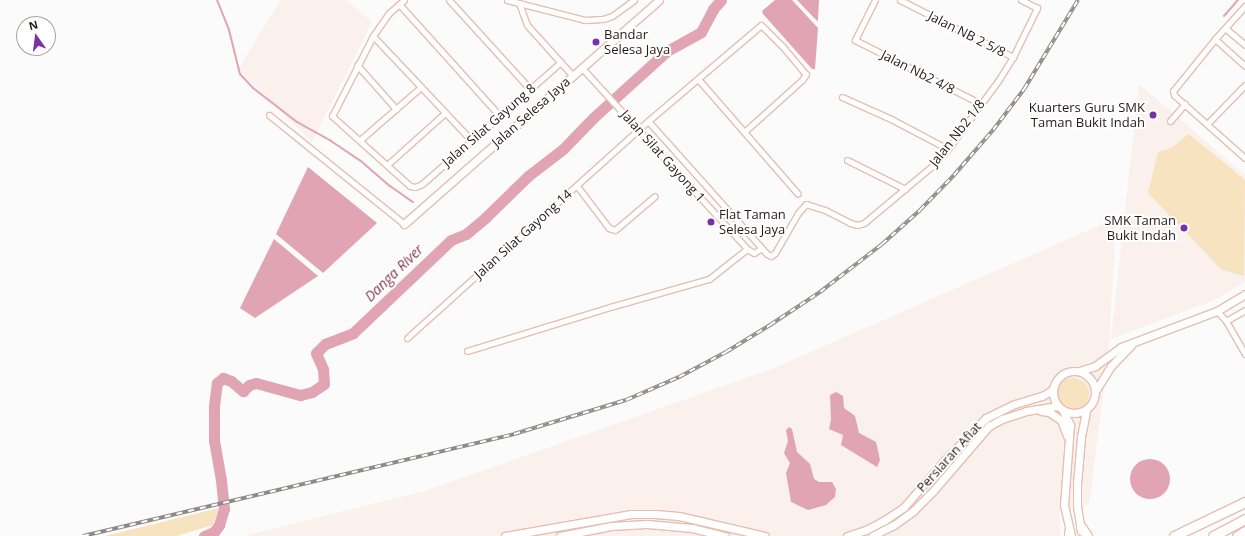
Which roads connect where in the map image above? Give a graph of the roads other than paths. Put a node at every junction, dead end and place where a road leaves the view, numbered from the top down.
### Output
1 (404, 0) edge
2 (449, 0) edge
3 (508, 0) edge
4 (634, 0) edge
5 (659, 0) edge
6 (875, 0) edge
7 (900, 0) edge
8 (1021, 0) edge
9 (519, 3) junction
10 (398, 4) junction
11 (1245, 6) edge
12 (1225, 28) junction
13 (373, 36) junction
14 (1215, 39) junction
15 (1245, 45) edge
16 (1013, 57) junction
17 (561, 62) junction
18 (357, 65) junction
19 (1245, 66) edge
20 (582, 68) junction
21 (573, 76) junction
22 (698, 79) junction
23 (1245, 85) edge
24 (421, 86) junction
25 (530, 89) junction
26 (842, 97) dead end
27 (981, 104) junction
28 (1185, 104) junction
29 (396, 109) junction
30 (445, 113) junction
31 (269, 115) dead end
32 (500, 115) junction
33 (648, 121) junction
34 (1170, 122) dead end
35 (1208, 124) junction
36 (639, 129) junction
37 (744, 132) junction
38 (360, 140) junction
39 (471, 140) junction
40 (948, 149) junction
41 (1245, 158) edge
42 (847, 160) dead end
43 (386, 165) junction
44 (577, 186) junction
45 (905, 189) junction
46 (798, 194) dead end
47 (655, 196) dead end
48 (404, 224) joint
49 (762, 248) junction
50 (748, 249) junction
51 (1245, 294) edge
52 (1245, 310) edge
53 (1217, 311) junction
54 (1226, 321) junction
55 (407, 338) dead end
56 (1133, 344) junction
57 (467, 352) dead end
58 (1245, 354) edge
59 (1079, 371) junction
60 (1054, 386) junction
61 (1096, 390) junction
62 (1060, 409) junction
63 (1035, 410) junction
64 (1086, 410) junction
65 (991, 414) junction
66 (995, 423) junction
67 (1070, 446) junction
68 (1245, 502) edge
69 (1245, 519) edge
70 (717, 524) junction
71 (729, 527) junction
72 (1245, 531) edge
73 (1081, 532) edge
74 (715, 533) junction
75 (1070, 535) edge
76 (505, 536) edge
77 (560, 536) edge
78 (725, 536) edge
79 (765, 536) edge
80 (848, 536) edge
81 (872, 536) edge
82 (1087, 536) edge
83 (1174, 536) edge
84 (1213, 536) edge
85 (1237, 536) edge

1 - 10 street
2 - 25 street
3 - 9 street
4 - 9 street
5 - 20 street, Jalan Selesa Jaya
6 - 27 street, Jalan Nb2 4/8
7 - 16 street, Jalan NB 2 5/8
8 - 16 street, Jalan Nb2 1/8
9 - 17 street
10 - 13 street
10 - 32 street
11 - 12 street
12 - 14 street
12 - 15 street
13 - 18 street
13 - 24 street
14 - 19 street
14 - 28 street
16 - 27 street, Jalan Nb2 1/8
17 - 21 street
17 - 25 street, Jalan Silat Gayung 8
18 - 29 street
18 - 38 street
20 - 21 street, Jalan Selesa Jaya
20 - 36 street, Jalan Silat Gayong 1
21 - 48 street, Jalan Selesa Jaya
22 - 33 street, Jalan Silat Gayong 14
22 - 37 street
22 - 37 street, Jalan Silat Gayong 14
23 - 35 street
24 - 29 street
24 - 30 street
25 - 32 street, Jalan Silat Gayung 8
26 - 40 street
27 - 40 street, Jalan Nb2 1/8
28 - 34 street
28 - 35 street
29 - 38 street
30 - 39 street
30 - 43 street
31 - 48 street
32 - 39 street, Jalan Silat Gayung 8
33 - 36 street, Jalan Silat Gayong 14
33 - 49 street
35 - 41 street
36 - 44 street, Jalan Silat Gayong 14
36 - 50 street, Jalan Silat Gayong 1
37 - 46 street
38 - 43 street
39 - 43 street, Jalan Silat Gayung 8
40 - 45 street, Jalan Nb2 1/8
42 - 45 street
44 - 47 street
44 - 55 street, Jalan Silat Gayong 14
45 - 49 street, Jalan Nb2 1/8
49 - 50 street
50 - 57 street
51 - 53 street
52 - 54 street
53 - 54 street
53 - 56 street
54 - 58 street
56 - 59 street
56 - 61 street
59 - 60 street
59 - 61 street
60 - 62 street
60 - 65 street, Persiaran Afiat
61 - 64 street
62 - 63 street, Persiaran Afiat
62 - 64 street
62 - 67 street
63 - 66 street, Persiaran Afiat
63 - 67 street
64 - 73 street
65 - 66 street
65 - 80 street, Persiaran Afiat
66 - 81 street, Persiaran Afiat
67 - 75 street
68 - 83 highway
69 - 84 highway
70 - 71 street
70 - 74 street
70 - 76 street
71 - 78 street
71 - 79 street
72 - 85 highway
73 - 82 highway
74 - 77 street
74 - 78 street

